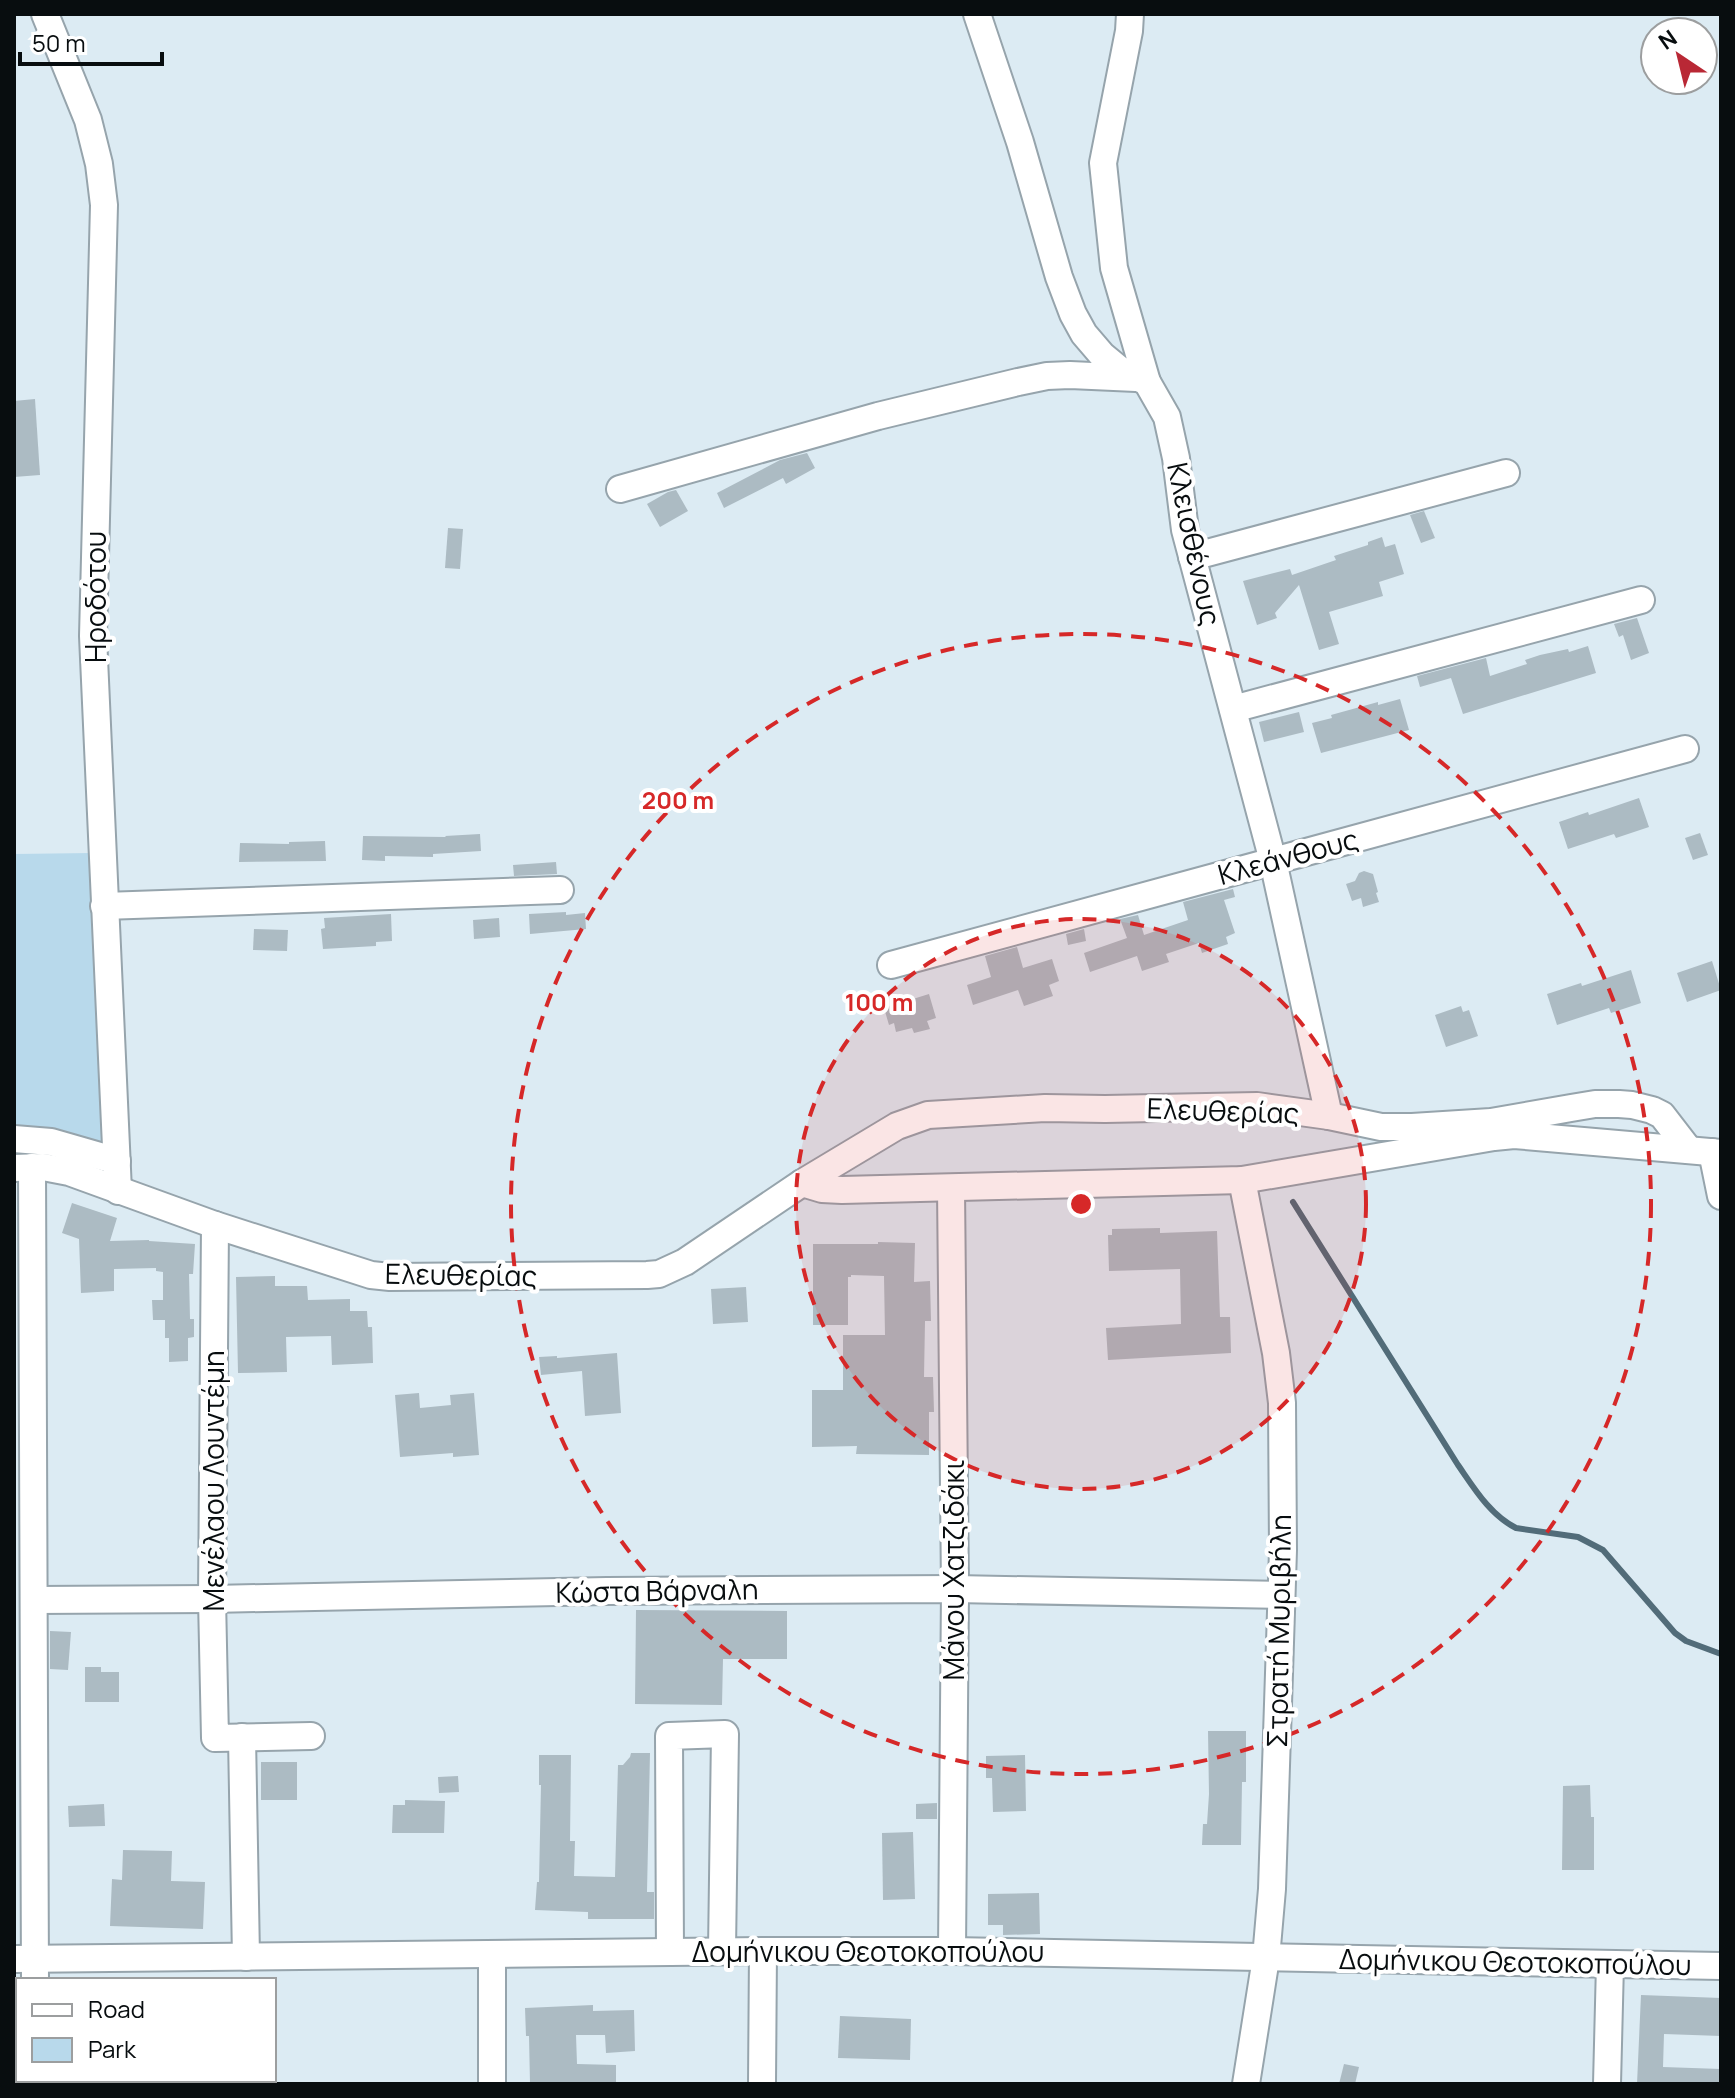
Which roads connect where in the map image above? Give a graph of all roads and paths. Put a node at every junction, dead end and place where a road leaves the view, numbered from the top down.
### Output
1 (45, 14) edge
2 (977, 14) edge
3 (1130, 14) edge
4 (1143, 380) junction
5 (1506, 473) dead end
6 (620, 489) dead end
7 (1192, 557) junction
8 (1641, 600) dead end
9 (1233, 709) junction
10 (1685, 749) dead end
11 (1265, 863) junction
12 (560, 890) dead end
13 (104, 906) junction
14 (891, 965) dead end
15 (1329, 1116) junction
16 (14, 1139) edge
17 (1707, 1151) edge
18 (117, 1161) junction
19 (23, 1167) edge
20 (1242, 1180) junction
21 (802, 1183) junction
22 (951, 1188) junction
23 (118, 1191) junction
24 (1721, 1196) edge
25 (215, 1225) junction
26 (955, 1589) junction
27 (1281, 1595) junction
28 (212, 1599) junction
29 (34, 1600) junction
30 (311, 1736) dead end
31 (242, 1737) junction
32 (722, 1951) junction
33 (763, 1951) junction
34 (952, 1951) junction
35 (670, 1952) junction
36 (492, 1954) junction
37 (246, 1957) junction
38 (1266, 1958) junction
39 (1610, 1964) junction
40 (28, 1966) edge
41 (1721, 1966) edge
42 (492, 2084) edge
43 (762, 2084) edge
44 (1246, 2084) edge
45 (1607, 2084) edge

1 - 13 street, Ηροδότου
2 - 4 street, Κλεισθένους
3 - 4 street
4 - 6 street
4 - 7 street, Κλεισθένους
5 - 7 street
7 - 9 street, Κλεισθένους
8 - 9 street
9 - 11 street, Κλεισθένους
10 - 11 street, Κλεάνθους
11 - 14 street, Κλεάνθους
11 - 15 street, Κλεισθένους
12 - 13 street
13 - 18 street, Ηροδότου
15 - 17 street, Ελευθερίας
15 - 21 street, Ελευθερίας
16 - 18 street
17 - 20 street, Ελευθερίας
17 - 24 street
18 - 23 street, Ηροδότου
19 - 23 street, Ελευθερίας
19 - 29 street
20 - 22 street, Ελευθερίας
20 - 27 street, Στρατή Μυριβήλη
21 - 22 street, Ελευθερίας
21 - 25 street, Ελευθερίας
22 - 26 street, Μάνου Χατζιδάκι
23 - 25 street, Ελευθερίας
25 - 28 street, Μενέλαου Λουντέμη
26 - 27 street, Κώστα Βάρναλη
26 - 28 street, Κώστα Βάρναλη
26 - 34 street, Μάνου Χατζιδάκι
27 - 38 street, Στρατή Μυριβήλη
28 - 29 street, Κώστα Βάρναλη
28 - 31 street, Μενέλαου Λουντέμη
29 - 40 street
30 - 31 street
31 - 37 street
32 - 33 street, Δομήνικου Θεοτοκοπούλου
32 - 35 street, Δομήνικου Θεοτοκοπούλου
32 - 35 street
33 - 34 street, Δομήνικου Θεοτοκοπούλου
33 - 43 street
34 - 38 street, Δομήνικου Θεοτοκοπούλου
35 - 36 street, Δομήνικου Θεοτοκοπούλου
36 - 37 street, Δομήνικου Θεοτοκοπούλου
36 - 42 street
37 - 40 street, Δομήνικου Θεοτοκοπούλου
38 - 39 street, Δομήνικου Θεοτοκοπούλου
38 - 44 street, Στρατή Μυριβήλη
39 - 41 street, Δομήνικου Θεοτοκοπούλου
39 - 45 street

